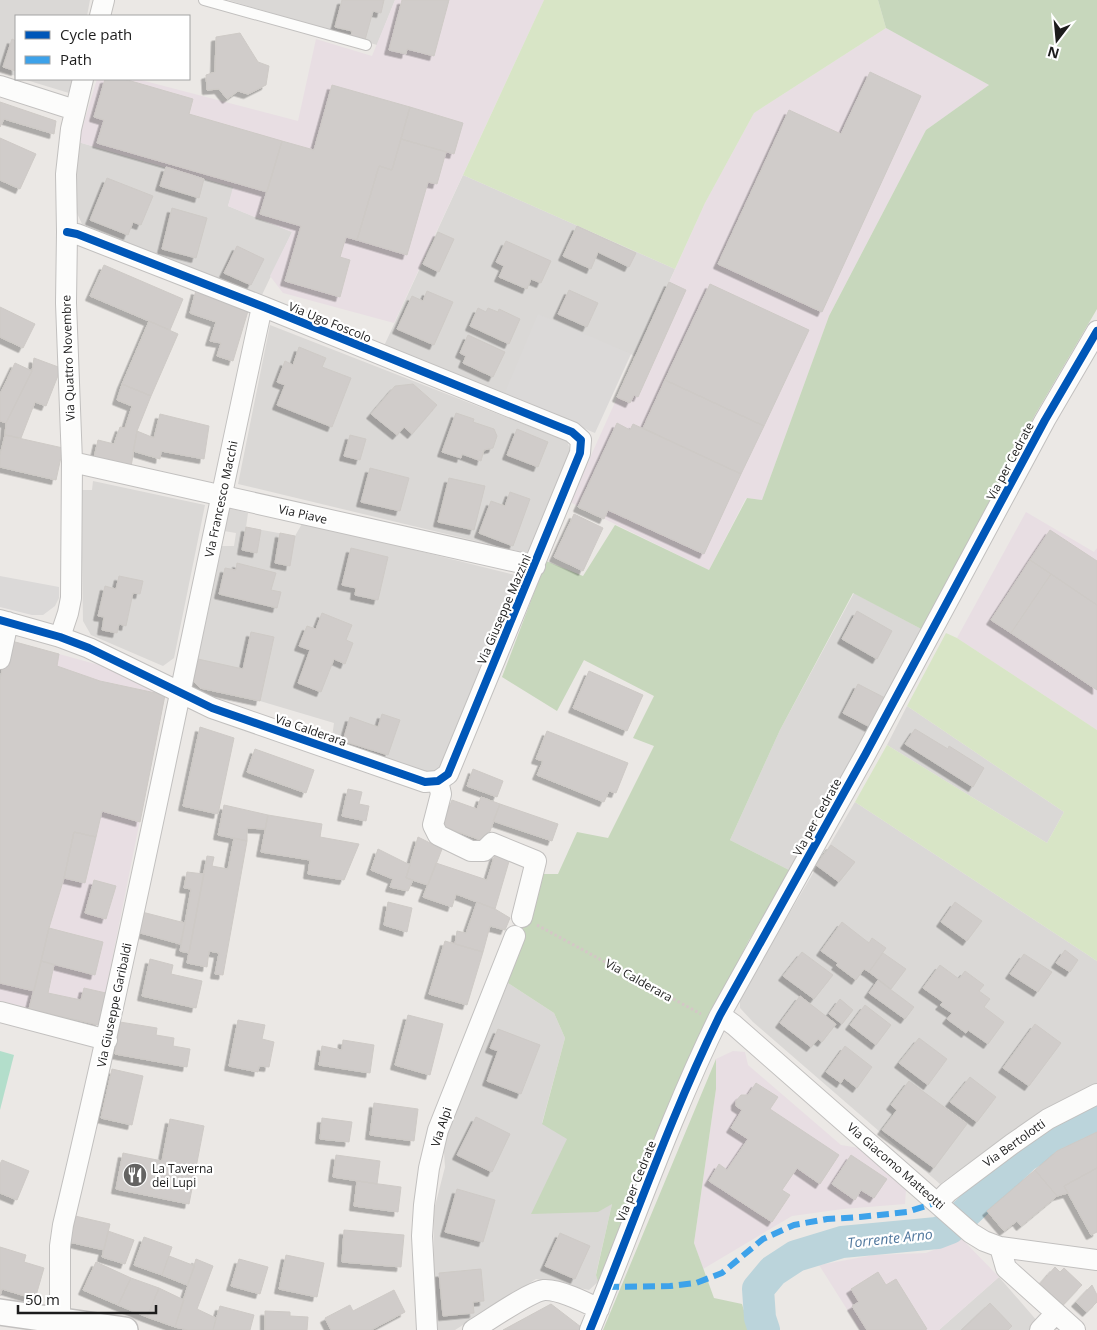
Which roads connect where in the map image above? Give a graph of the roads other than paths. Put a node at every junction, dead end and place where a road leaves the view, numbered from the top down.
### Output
1 (104, 0) edge
2 (204, 0) edge
3 (100, 15) edge
4 (366, 45) dead end
5 (83, 80) edge
6 (0, 86) edge
7 (75, 110) junction
8 (68, 232) junction
9 (264, 307) junction
10 (1097, 331) edge
11 (581, 440) joint
12 (72, 462) junction
13 (221, 496) junction
14 (534, 566) junction
15 (4, 621) edge
16 (60, 637) junction
17 (0, 658) edge
18 (180, 691) junction
19 (438, 781) junction
20 (522, 917) road end
21 (515, 936) dead end
22 (0, 1012) edge
23 (718, 1019) junction
24 (107, 1040) junction
25 (1097, 1094) edge
26 (942, 1206) junction
27 (1000, 1247) junction
28 (1097, 1260) edge
29 (598, 1309) junction
30 (0, 1312) edge
31 (1056, 1314) junction
32 (60, 1321) junction
33 (90, 1328) edge
34 (125, 1330) edge
35 (427, 1330) edge
36 (473, 1330) edge
37 (590, 1330) edge
38 (1040, 1330) edge
39 (1075, 1330) edge

1 - 3 street
2 - 4 lane
5 - 7 street, Via Quattro Novembre
6 - 7 street
7 - 8 street, Via Quattro Novembre
8 - 9 street, Via Ugo Foscolo
8 - 12 street, Via Quattro Novembre
9 - 11 street, Via Ugo Foscolo
9 - 13 street, Via Francesco Macchi
10 - 23 street, Via per Cedrate
11 - 14 street, Via Giuseppe Mazzini
12 - 13 street, Via Piave
12 - 16 street, Via Quattro Novembre
13 - 14 street, Via Piave
13 - 18 street, Via Francesco Macchi
14 - 19 street, Via Giuseppe Mazzini
15 - 16 street
15 - 17 street
16 - 18 street
18 - 19 street, Via Calderara
18 - 24 street, Via Giuseppe Garibaldi
19 - 20 street
21 - 35 street, Via Alpi
22 - 24 street
23 - 26 street, Via Giacomo Matteotti
23 - 29 street, Via per Cedrate
24 - 32 street, Via Giuseppe Garibaldi
25 - 26 street, Via Bertolotti
26 - 27 street, Via Giacomo Matteotti
27 - 28 street, Via Giacomo Matteotti
27 - 31 street
29 - 36 street
29 - 37 street, Via per Cedrate
30 - 32 street
31 - 38 street
31 - 39 street
32 - 33 street
33 - 34 street

